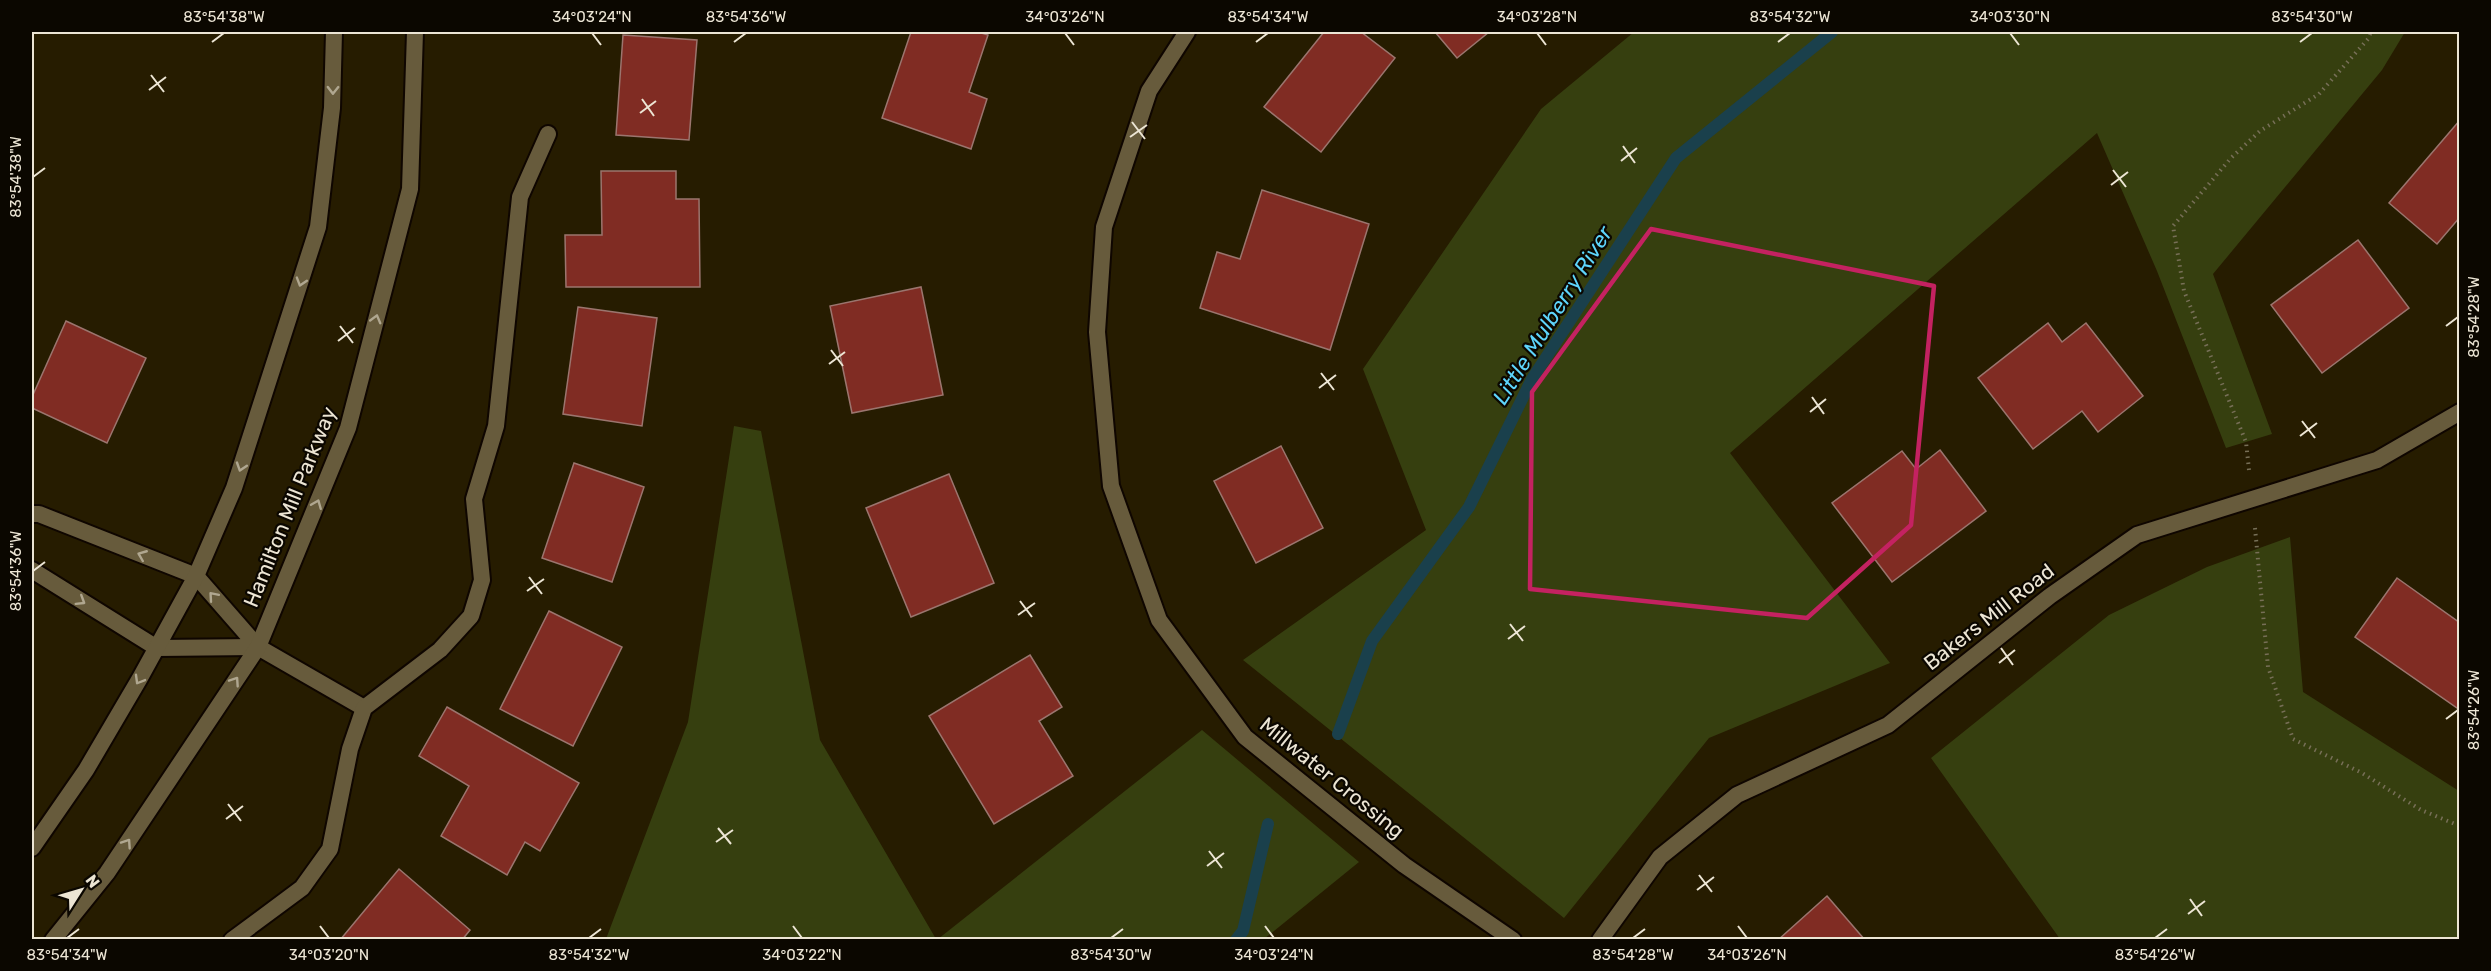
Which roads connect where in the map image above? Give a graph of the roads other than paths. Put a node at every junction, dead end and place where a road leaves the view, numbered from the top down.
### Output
1 (334, 32) edge
2 (416, 32) edge
3 (1187, 32) edge
4 (548, 134) dead end
5 (2460, 412) edge
6 (32, 514) edge
7 (32, 570) edge
8 (196, 576) junction
9 (258, 647) junction
10 (157, 648) junction
11 (364, 708) junction
12 (32, 848) edge
13 (53, 939) edge
14 (232, 939) edge
15 (1513, 939) edge
16 (1600, 939) edge

1 -> 8 street
9 -> 2 street, Hamilton Mill Parkway
3 - 15 street, Millwater Crossing
4 - 11 street
5 - 16 street, Bakers Mill Road
8 -> 6 street
7 -> 10 street
9 -> 8 street
8 - 10 street
9 - 10 street
9 - 11 street
13 -> 9 street, Hamilton Mill Parkway
10 -> 12 street
11 - 14 street

